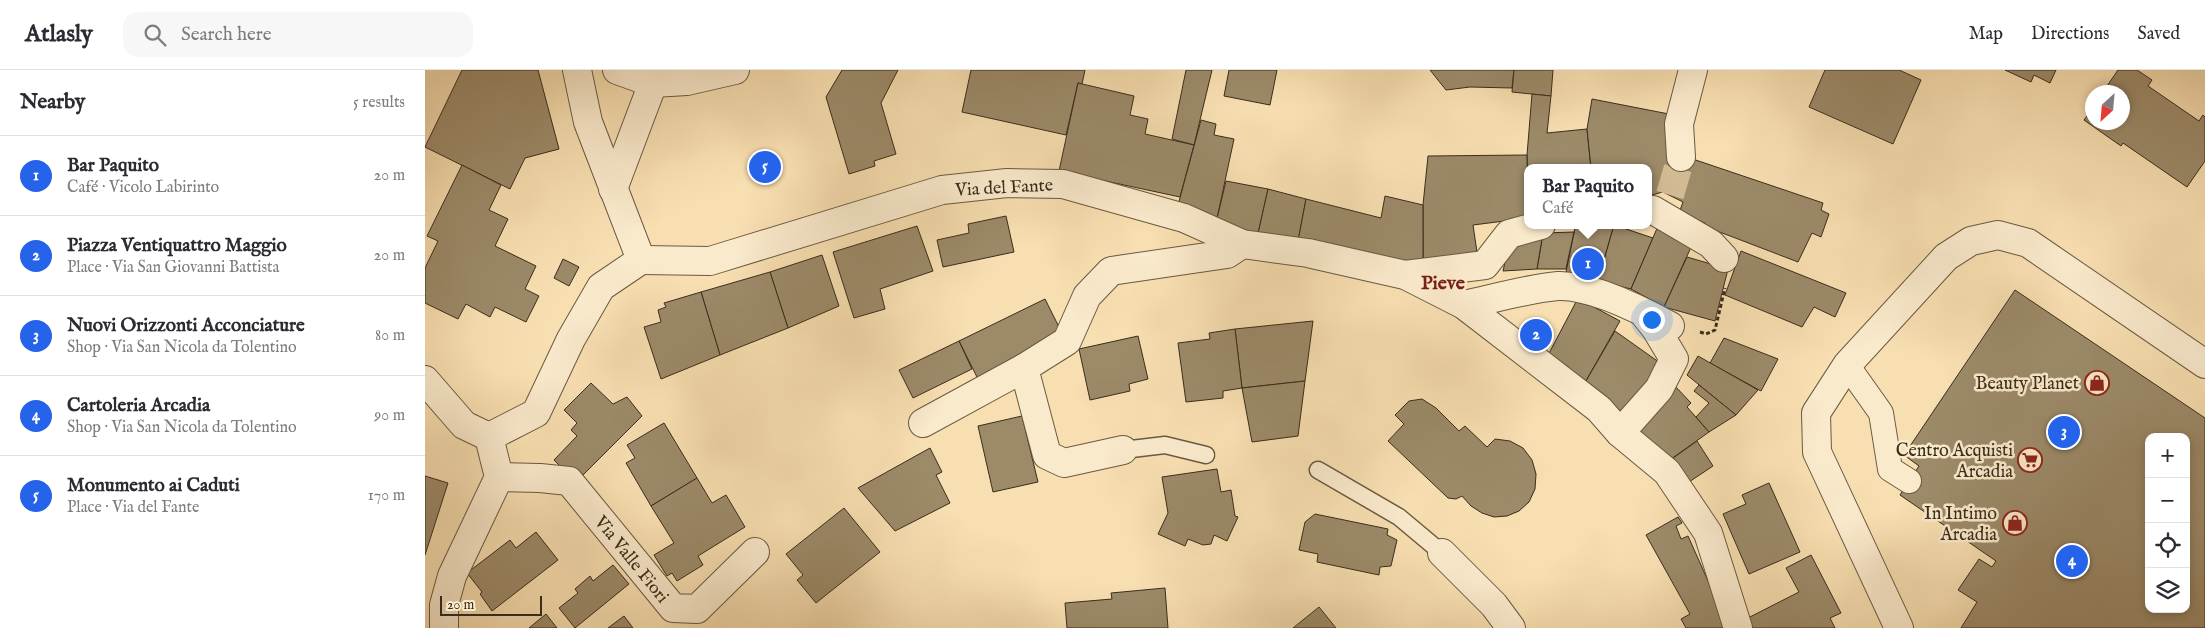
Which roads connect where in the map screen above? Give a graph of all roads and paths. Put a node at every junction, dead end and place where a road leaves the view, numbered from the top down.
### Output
1 (577, 70) edge
2 (617, 70) edge
3 (735, 70) edge
4 (1693, 70) edge
5 (686, 76) edge
6 (653, 83) junction
7 (1681, 157) tunnel mouth
8 (613, 189) junction
9 (1657, 205) edge
10 (1527, 229) edge
11 (1242, 244) junction
12 (1724, 258) joint
13 (641, 260) junction
14 (1405, 275) junction
15 (1464, 305) junction
16 (1639, 308) junction
17 (1670, 326) joint
18 (2205, 364) edge
19 (1847, 365) junction
20 (1024, 368) junction
21 (432, 389) edge
22 (923, 423) dead end
23 (1620, 433) junction
24 (489, 437) junction
25 (1123, 450) joint
26 (1206, 455) dead end
27 (1318, 470) dead end
28 (499, 477) junction
29 (1909, 482) dead end
30 (755, 552) dead end
31 (1443, 552) joint
32 (444, 628) edge
33 (1511, 628) edge
34 (1738, 628) edge
35 (1899, 628) edge

1 - 8 street
2 - 6 street
3 - 5 street
4 - 7 street
5 - 6 street
6 - 8 street
8 - 13 street
9 - 12 street
10 - 14 street
11 - 13 street, Via del Fante
11 - 14 street, Via del Fante
11 - 20 street
12 - 17 path
13 - 24 street
14 - 15 street, Via del Fante
15 - 16 street
15 - 23 street, Via del Fante
16 - 17 street
16 - 23 street
18 - 19 street
19 - 29 street
19 - 35 street
20 - 22 street
20 - 25 street
21 - 24 street
23 - 34 street, Via del Fante
24 - 28 street
25 - 26 lane
27 - 31 lane
28 - 30 street, Via Valle Fiori
28 - 32 street
31 - 33 street

